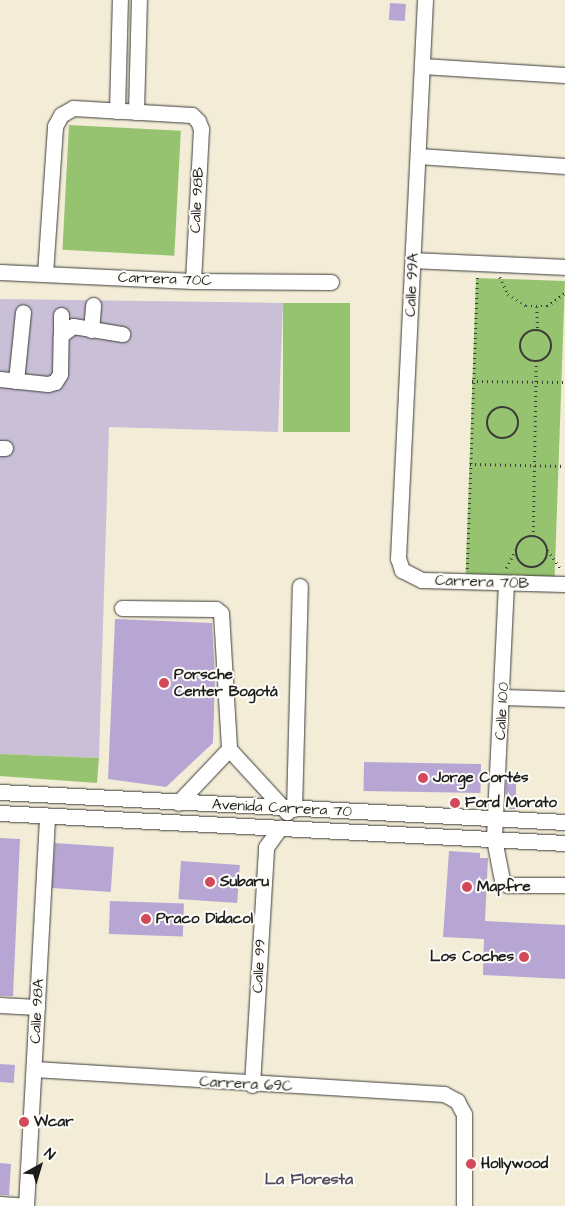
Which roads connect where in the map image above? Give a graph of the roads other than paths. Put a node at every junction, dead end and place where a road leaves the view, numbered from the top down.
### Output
1 (120, 0) edge
2 (138, 0) edge
3 (425, 0) edge
4 (422, 66) junction
5 (565, 75) edge
6 (118, 111) junction
7 (136, 112) junction
8 (418, 156) junction
9 (565, 166) edge
10 (413, 260) junction
11 (565, 267) edge
12 (0, 272) edge
13 (46, 274) junction
14 (193, 281) junction
15 (331, 282) dead end
16 (93, 305) dead end
17 (23, 312) dead end
18 (61, 315) dead end
19 (91, 330) junction
20 (122, 334) dead end
21 (61, 336) junction
22 (0, 379) edge
23 (16, 381) junction
24 (402, 570) joint
25 (506, 578) junction
26 (563, 579) edge
27 (300, 586) dead end
28 (122, 608) dead end
29 (503, 697) junction
30 (565, 699) edge
31 (229, 748) junction
32 (0, 792) edge
33 (178, 803) junction
34 (289, 809) junction
35 (0, 813) edge
36 (48, 816) junction
37 (496, 818) junction
38 (565, 822) edge
39 (254, 827) junction
40 (280, 828) junction
41 (494, 839) junction
42 (565, 843) edge
43 (266, 847) junction
44 (565, 885) edge
45 (0, 1006) edge
46 (37, 1007) junction
47 (34, 1069) junction
48 (252, 1084) junction
49 (0, 1204) edge
50 (26, 1206) edge
51 (464, 1206) edge

1 - 6 street
2 - 7 street
3 - 4 street, Calle 99A
4 - 5 street
4 - 8 street, Calle 99A
6 - 7 street
6 - 13 street
7 - 14 street, Calle 98B
8 - 9 street
8 - 10 street, Calle 99A
10 - 11 street
10 - 24 street, Calle 99A
12 - 13 street, Carrera 70C
13 - 14 street, Carrera 70C
14 - 15 street, Carrera 70C
16 - 19 street
17 - 23 street
18 - 21 street
19 - 20 street
19 - 21 street
21 - 23 street
22 - 23 street
24 - 25 street, Carrera 70B
25 - 26 street, Carrera 70B
25 - 29 street, Calle 100
27 - 34 street
28 - 31 street
29 - 30 street
29 - 37 street, Calle 100
31 - 33 street
31 - 34 street
32 - 33 street, Avenida Carrera 70
33 - 34 street, Avenida Carrera 70
34 - 37 street, Avenida Carrera 70
34 - 39 street
35 - 36 street, Avenida Carrera 70
36 - 39 street, Avenida Carrera 70
36 - 46 street, Calle 98A
37 - 38 street, Avenida Carrera 70
37 - 41 street, Calle 100
39 - 40 street, Avenida Carrera 70
39 - 43 street
40 - 41 street, Avenida Carrera 70
40 - 43 street
41 - 42 street, Avenida Carrera 70
41 - 44 street, Calle 100
43 - 48 street, Calle 99
45 - 46 street
46 - 47 street, Calle 98A
47 - 48 street, Carrera 69C
47 - 50 street, Calle 98A
48 - 51 street, Carrera 69C
49 - 50 street

